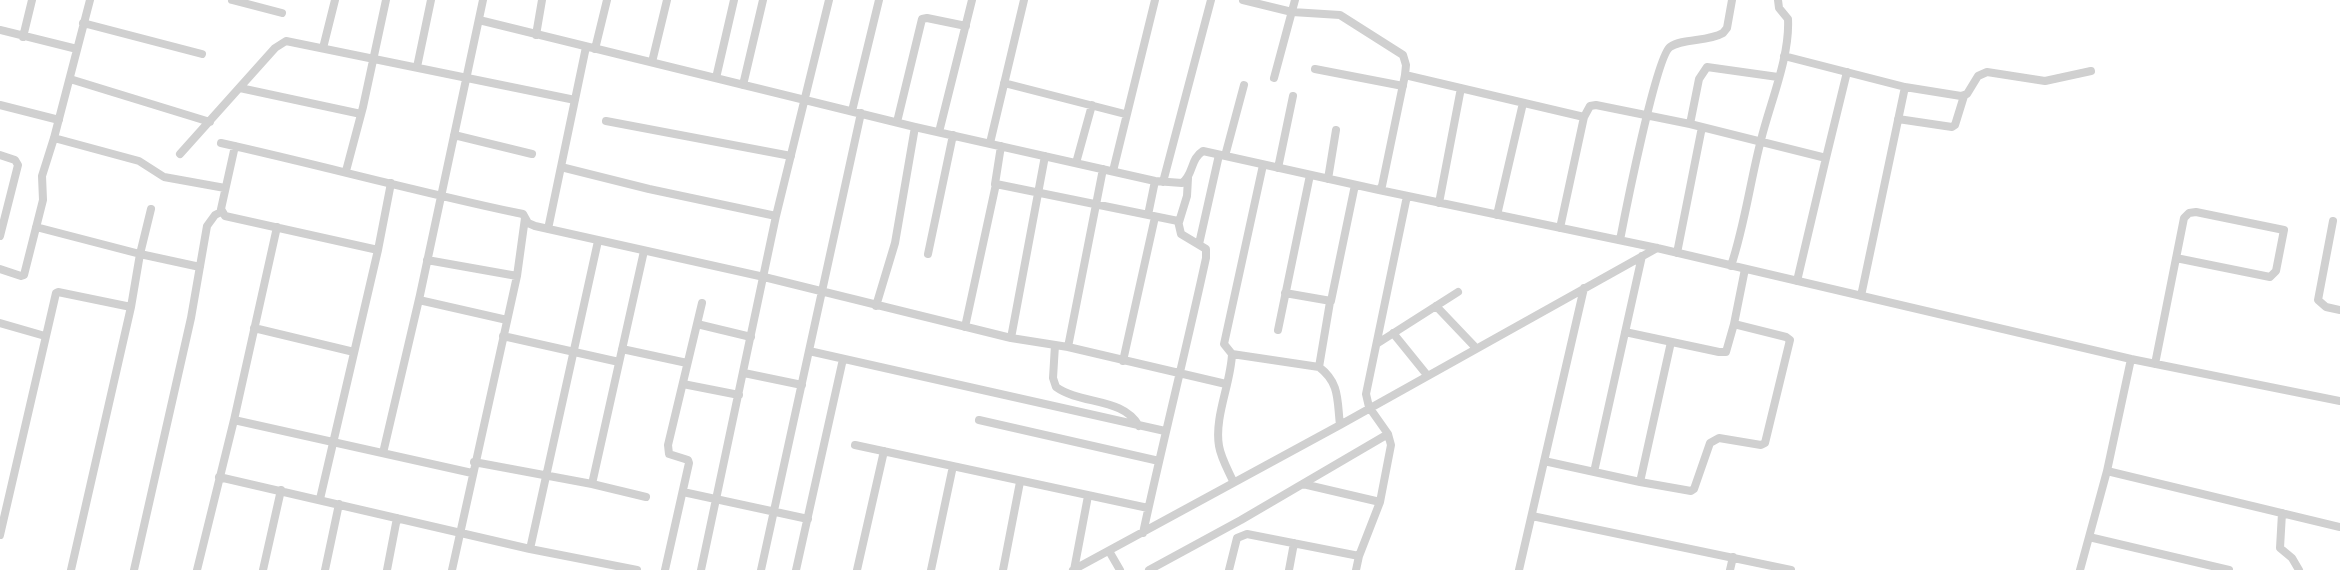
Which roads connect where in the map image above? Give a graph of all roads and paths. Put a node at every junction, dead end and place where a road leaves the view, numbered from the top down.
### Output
1 (32, 0) edge
2 (90, 0) edge
3 (232, 0) edge
4 (335, 0) edge
5 (386, 0) edge
6 (431, 0) edge
7 (483, 0) edge
8 (542, 0) edge
9 (607, 0) edge
10 (667, 0) edge
11 (734, 0) edge
12 (763, 0) edge
13 (879, 0) edge
14 (972, 0) edge
15 (1024, 0) edge
16 (1155, 0) edge
17 (1210, 0) edge
18 (1243, 0) edge
19 (1295, 0) edge
20 (1732, 0) edge
21 (1778, 0) edge
22 (826, 1) edge
23 (1292, 12) junction
24 (282, 13) dead end
25 (479, 20) junction
26 (83, 23) junction
27 (966, 26) junction
28 (0, 30) edge
29 (536, 35) junction
30 (23, 37) junction
31 (585, 47) junction
32 (323, 48) junction
33 (77, 49) junction
34 (595, 49) junction
35 (202, 54) dead end
36 (1784, 56) junction
37 (374, 58) junction
38 (652, 62) junction
39 (417, 67) junction
40 (1315, 69) dead end
41 (2091, 71) dead end
42 (1847, 72) junction
43 (1405, 75) junction
44 (467, 77) junction
45 (1778, 77) junction
46 (717, 78) junction
47 (1274, 78) dead end
48 (70, 79) junction
49 (1004, 83) junction
50 (743, 85) junction
51 (1244, 85) dead end
52 (1403, 86) junction
53 (1905, 87) junction
54 (240, 88) junction
55 (1461, 88) junction
56 (1293, 96) dead end
57 (1964, 96) junction
58 (805, 99) junction
59 (575, 100) junction
60 (1523, 103) junction
61 (0, 105) edge
62 (1092, 105) junction
63 (852, 111) junction
64 (861, 113) junction
65 (361, 114) junction
66 (1125, 114) junction
67 (1646, 116) junction
68 (1584, 117) junction
69 (1898, 119) junction
70 (59, 120) junction
71 (606, 121) dead end
72 (210, 122) junction
73 (897, 122) junction
74 (1690, 124) junction
75 (915, 127) junction
76 (1702, 128) junction
77 (1336, 130) dead end
78 (939, 132) junction
79 (454, 135) junction
80 (953, 135) junction
81 (54, 138) junction
82 (990, 142) junction
83 (1760, 142) junction
84 (221, 143) dead end
85 (235, 146) junction
86 (1001, 146) junction
87 (180, 154) dead end
88 (532, 154) dead end
89 (0, 155) edge
90 (1222, 155) junction
91 (791, 156) junction
92 (1045, 156) junction
93 (1826, 158) junction
94 (1076, 163) junction
95 (1263, 165) junction
96 (561, 167) junction
97 (1278, 168) junction
98 (1103, 169) junction
99 (346, 171) junction
100 (1113, 171) junction
101 (1310, 175) junction
102 (1188, 178) junction
103 (1328, 179) junction
104 (1159, 182) junction
105 (391, 183) junction
106 (995, 184) junction
107 (1355, 185) junction
108 (225, 188) junction
109 (1379, 190) junction
110 (1037, 193) junction
111 (441, 196) junction
112 (1407, 196) junction
113 (1439, 203) junction
114 (1097, 204) junction
115 (152, 209) dead end
116 (221, 212) junction
117 (1497, 215) junction
118 (776, 216) junction
119 (1151, 216) junction
120 (526, 217) junction
121 (2332, 221) dead end
122 (1179, 222) junction
123 (36, 227) junction
124 (277, 227) junction
125 (1560, 228) junction
126 (548, 229) junction
127 (0, 236) edge
128 (1620, 240) junction
129 (598, 241) junction
130 (1199, 244) junction
131 (1657, 248) junction
132 (378, 250) junction
133 (644, 251) junction
134 (1677, 253) junction
135 (140, 254) junction
136 (928, 254) dead end
137 (1642, 256) junction
138 (2176, 258) junction
139 (427, 260) junction
140 (1731, 266) junction
141 (200, 267) junction
142 (0, 269) edge
143 (1745, 269) junction
144 (517, 276) junction
145 (764, 277) junction
146 (1797, 281) junction
147 (1584, 288) junction
148 (822, 292) junction
149 (1458, 292) dead end
150 (1285, 293) junction
151 (1861, 296) junction
152 (419, 300) junction
153 (1330, 302) junction
154 (702, 303) dead end
155 (876, 306) junction
156 (1436, 306) junction
157 (131, 307) junction
158 (2340, 310) edge
159 (507, 320) junction
160 (0, 323) edge
161 (697, 324) junction
162 (1734, 324) junction
163 (965, 327) junction
164 (254, 328) junction
165 (1278, 330) dead end
166 (1625, 332) junction
167 (1393, 333) junction
168 (45, 336) junction
169 (503, 336) junction
170 (751, 337) junction
171 (1011, 338) junction
172 (1671, 342) junction
173 (1378, 343) junction
174 (1055, 345) junction
175 (1068, 347) junction
176 (1476, 348) junction
177 (622, 349) junction
178 (809, 351) junction
179 (354, 352) junction
180 (572, 352) junction
181 (1232, 354) junction
182 (843, 359) junction
183 (2131, 359) junction
184 (619, 362) junction
185 (1123, 362) junction
186 (687, 363) junction
187 (2155, 364) junction
188 (1319, 367) junction
189 (744, 373) junction
190 (1180, 373) junction
191 (1427, 375) junction
192 (682, 384) junction
193 (1226, 384) junction
194 (802, 385) junction
195 (739, 395) junction
196 (2340, 401) edge
197 (1369, 407) junction
198 (234, 420) junction
199 (979, 420) dead end
200 (1340, 424) junction
201 (1139, 426) junction
202 (1165, 431) junction
203 (1388, 434) junction
204 (334, 441) junction
205 (855, 445) dead end
206 (884, 451) junction
207 (383, 453) junction
208 (1159, 461) junction
209 (1544, 461) junction
210 (474, 462) junction
211 (953, 466) junction
212 (2107, 471) junction
213 (1594, 472) junction
214 (472, 473) junction
215 (546, 475) junction
216 (219, 477) junction
217 (1233, 481) junction
218 (1020, 482) junction
219 (1640, 482) junction
220 (592, 484) junction
221 (1303, 484) junction
222 (281, 490) junction
223 (683, 492) junction
224 (1088, 496) junction
225 (646, 497) dead end
226 (320, 499) junction
227 (716, 499) junction
228 (1380, 502) junction
229 (339, 504) junction
230 (1148, 508) junction
231 (776, 511) junction
232 (2282, 513) junction
233 (1532, 516) junction
234 (397, 518) junction
235 (808, 519) junction
236 (2340, 527) edge
237 (460, 531) junction
238 (1143, 533) junction
239 (0, 535) edge
240 (2089, 537) junction
241 (1294, 543) junction
242 (530, 549) junction
243 (1108, 551) junction
244 (1359, 556) junction
245 (1733, 557) junction
246 (1165, 561) junction
247 (603, 567) edge
248 (71, 570) edge
249 (134, 570) edge
250 (197, 570) edge
251 (263, 570) edge
252 (324, 570) edge
253 (387, 570) edge
254 (452, 570) edge
255 (637, 570) edge
256 (665, 570) edge
257 (701, 570) edge
258 (762, 570) edge
259 (796, 570) edge
260 (857, 570) edge
261 (931, 570) edge
262 (1004, 570) edge
263 (1073, 570) edge
264 (1120, 570) edge
265 (1149, 570) edge
266 (1163, 570) edge
267 (1229, 570) edge
268 (1289, 570) edge
269 (1356, 570) edge
270 (1519, 570) edge
271 (1730, 570) edge
272 (1791, 570) edge
273 (2080, 570) edge
274 (2229, 570) edge
275 (2299, 570) edge

1 - 30 street
2 - 26 street
3 - 24 street
4 - 32 street
5 - 37 street
6 - 39 street
7 - 25 street
8 - 29 street
9 - 34 street
10 - 38 street
11 - 46 street
12 - 50 street
13 - 63 street
14 - 27 street
15 - 49 street
16 - 66 street
17 - 104 street
18 - 23 street
19 - 23 street
20 - 67 street
21 - 36 street
22 - 58 street
23 - 43 street
23 - 47 street
25 - 29 street
25 - 44 street
26 - 33 street
26 - 35 street
27 - 73 street
27 - 78 street
28 - 30 street
29 - 31 street
30 - 33 street
31 - 34 street
31 - 59 street
32 - 37 street
32 - 54 street
33 - 48 street
34 - 38 street
36 - 42 street
36 - 45 street
37 - 39 street
37 - 65 street
38 - 46 street
39 - 44 street
40 - 52 street
41 - 57 street
42 - 53 street
42 - 93 street
43 - 52 street
43 - 55 street
44 - 59 street
44 - 79 street
45 - 74 street
45 - 83 street
46 - 50 street
48 - 70 street
48 - 72 street
49 - 62 street
49 - 82 street
50 - 58 street
51 - 90 street
52 - 109 street
53 - 57 street
53 - 69 street
54 - 65 street
54 - 72 street
55 - 60 street
55 - 113 street
56 - 97 street
57 - 69 street
58 - 63 street
58 - 91 street
59 - 96 street
60 - 68 street
60 - 117 street
61 - 70 street
62 - 66 street
62 - 94 street
63 - 64 street
64 - 73 street
64 - 148 street
65 - 99 street
66 - 100 street
67 - 68 street
67 - 74 street
67 - 128 street
68 - 125 street
69 - 151 street
70 - 81 street
71 - 91 street
72 - 87 street
73 - 75 street
74 - 76 street
75 - 78 street
75 - 155 street
76 - 83 street
76 - 134 street
77 - 103 street
78 - 80 street
79 - 88 street
79 - 111 street
80 - 82 street
80 - 136 street
81 - 108 street
81 - 123 street
82 - 86 street
83 - 93 street
83 - 140 street
84 - 85 street
85 - 99 street
85 - 108 street
86 - 92 street
86 - 106 street
89 - 127 street
90 - 95 street
90 - 102 street
90 - 130 street
91 - 118 street
92 - 94 street
92 - 110 street
93 - 146 street
94 - 98 street
95 - 97 street
95 - 181 street
96 - 118 street
96 - 126 street
97 - 101 street
98 - 100 street
98 - 114 street
99 - 105 street
100 - 104 street
101 - 103 street
101 - 150 street
102 - 104 street
102 - 122 street
103 - 107 street
104 - 119 street
105 - 111 street
105 - 132 street
106 - 110 street
106 - 163 street
107 - 109 street
107 - 153 street
108 - 116 street
109 - 112 street
110 - 114 street
110 - 171 street
111 - 120 street
111 - 139 street
112 - 113 street
112 - 173 street
113 - 117 street
114 - 119 street
114 - 175 street
115 - 135 street
116 - 124 street
116 - 141 street
117 - 125 street
118 - 145 street
119 - 122 street
119 - 185 street
120 - 126 street
120 - 144 street
121 - 158 street
122 - 130 street
123 - 135 street
123 - 142 street
124 - 132 street
124 - 164 street
125 - 128 street
126 - 129 street
128 - 131 street
129 - 133 street
129 - 180 street
130 - 190 street
131 - 134 street
131 - 137 street
132 - 179 street
133 - 145 street
133 - 177 street
134 - 140 street
135 - 141 street
135 - 157 street
137 - 147 street
137 - 166 street
138 - 138 street
138 - 187 street
139 - 144 street
139 - 152 street
140 - 143 street
141 - 249 street
143 - 146 street
143 - 162 street
144 - 159 street
145 - 148 street
145 - 170 street
146 - 151 street
147 - 176 street
147 - 209 street
148 - 155 street
148 - 178 street
149 - 156 street
150 - 153 street
150 - 165 street
151 - 183 street
152 - 159 street
152 - 207 street
153 - 188 street
154 - 161 street
155 - 163 street
156 - 167 street
156 - 176 street
157 - 168 street
157 - 248 street
159 - 169 street
160 - 168 street
161 - 170 street
161 - 186 street
162 - 172 street
162 - 219 street
163 - 171 street
164 - 179 street
164 - 198 street
166 - 172 street
166 - 213 street
167 - 173 street
167 - 191 street
168 - 239 street
169 - 180 street
169 - 210 street
170 - 189 street
171 - 174 street
172 - 219 street
173 - 197 street
174 - 175 street
174 - 201 street
175 - 185 street
176 - 191 street
177 - 184 street
177 - 186 street
178 - 182 street
178 - 194 street
179 - 204 street
180 - 184 street
180 - 215 street
181 - 188 street
181 - 193 street
182 - 201 street
182 - 235 street
183 - 187 street
183 - 212 street
184 - 220 street
185 - 190 street
186 - 192 street
187 - 196 street
188 - 200 street
189 - 194 street
189 - 195 street
190 - 193 street
190 - 202 street
191 - 197 street
192 - 195 street
192 - 223 street
193 - 217 street
194 - 231 street
195 - 227 street
197 - 200 street
197 - 203 street
198 - 204 street
198 - 216 street
199 - 208 street
200 - 217 street
201 - 202 street
202 - 208 street
203 - 221 street
203 - 228 street
204 - 207 street
204 - 226 street
205 - 206 street
206 - 211 street
206 - 260 street
207 - 214 street
208 - 230 street
209 - 213 street
209 - 233 street
210 - 214 street
210 - 215 street
211 - 218 street
211 - 261 street
212 - 232 street
212 - 240 street
213 - 219 street
214 - 237 street
215 - 220 street
215 - 242 street
216 - 222 street
216 - 250 street
217 - 238 street
218 - 224 street
218 - 262 street
220 - 225 street
221 - 228 street
221 - 246 street
222 - 226 street
222 - 251 street
223 - 227 street
223 - 256 street
224 - 230 street
224 - 263 street
226 - 229 street
227 - 231 street
227 - 257 street
228 - 244 street
229 - 234 street
229 - 252 street
230 - 238 street
231 - 235 street
231 - 258 street
232 - 236 street
232 - 275 street
233 - 245 street
233 - 270 street
234 - 237 street
234 - 253 street
235 - 259 street
237 - 242 street
237 - 254 street
238 - 243 street
240 - 273 street
240 - 274 street
241 - 244 street
241 - 267 street
241 - 268 street
242 - 247 street
243 - 263 street
243 - 264 street
244 - 269 street
245 - 271 street
245 - 272 street
246 - 265 street
246 - 266 street
247 - 255 street

